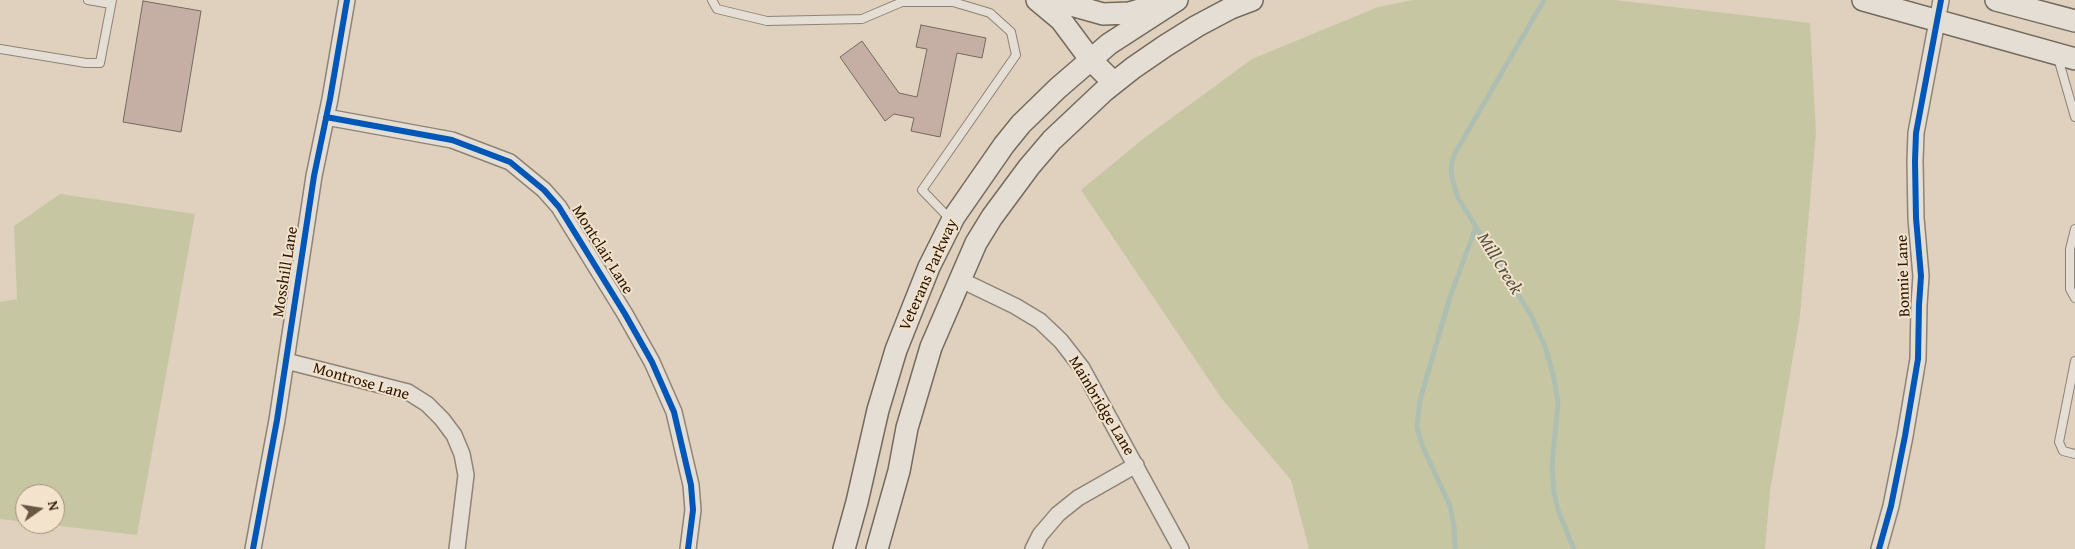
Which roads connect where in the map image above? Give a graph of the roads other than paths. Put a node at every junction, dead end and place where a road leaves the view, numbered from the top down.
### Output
1 (88, 0) edge
2 (347, 0) edge
3 (712, 0) edge
4 (1037, 0) edge
5 (1053, 0) edge
6 (1177, 0) edge
7 (1252, 0) edge
8 (1863, 0) edge
9 (1996, 0) edge
10 (901, 1) edge
11 (111, 2) edge
12 (1938, 10) edge
13 (2075, 21) edge
14 (0, 50) edge
15 (2066, 56) edge
16 (1090, 59) junction
17 (1114, 83) junction
18 (326, 117) junction
19 (2075, 117) edge
20 (952, 221) junction
21 (2075, 229) edge
22 (962, 280) junction
23 (2075, 298) edge
24 (286, 361) junction
25 (2075, 361) edge
26 (2071, 402) edge
27 (2075, 454) edge
28 (1136, 465) junction
29 (253, 549) edge
30 (457, 549) edge
31 (688, 549) edge
32 (844, 549) edge
33 (877, 549) edge
34 (1033, 549) edge
35 (1181, 549) edge
36 (1879, 549) edge

1 - 11 lane
2 - 18 street, Mosshill Lane
3 - 10 lane
4 - 16 main road
5 - 6 main road
6 - 16 main road, Veterans Parkway
7 - 17 main road, Veterans Parkway
8 - 12 main road
9 - 13 main road
10 - 20 lane
11 - 14 lane
12 - 15 main road
12 - 36 street, Bonnie Lane
15 - 19 lane
16 - 17 main road
16 - 20 main road, Veterans Parkway
17 - 22 main road, Veterans Parkway
18 - 24 street, Mosshill Lane
18 - 31 street, Montclair Lane
20 - 32 main road, Veterans Parkway
21 - 23 lane
22 - 28 street, Mainbridge Lane
22 - 33 main road, Veterans Parkway
24 - 29 street, Mosshill Lane
24 - 30 street, Montrose Lane
25 - 26 lane
26 - 27 lane
28 - 34 street
28 - 35 street, Mainbridge Lane

